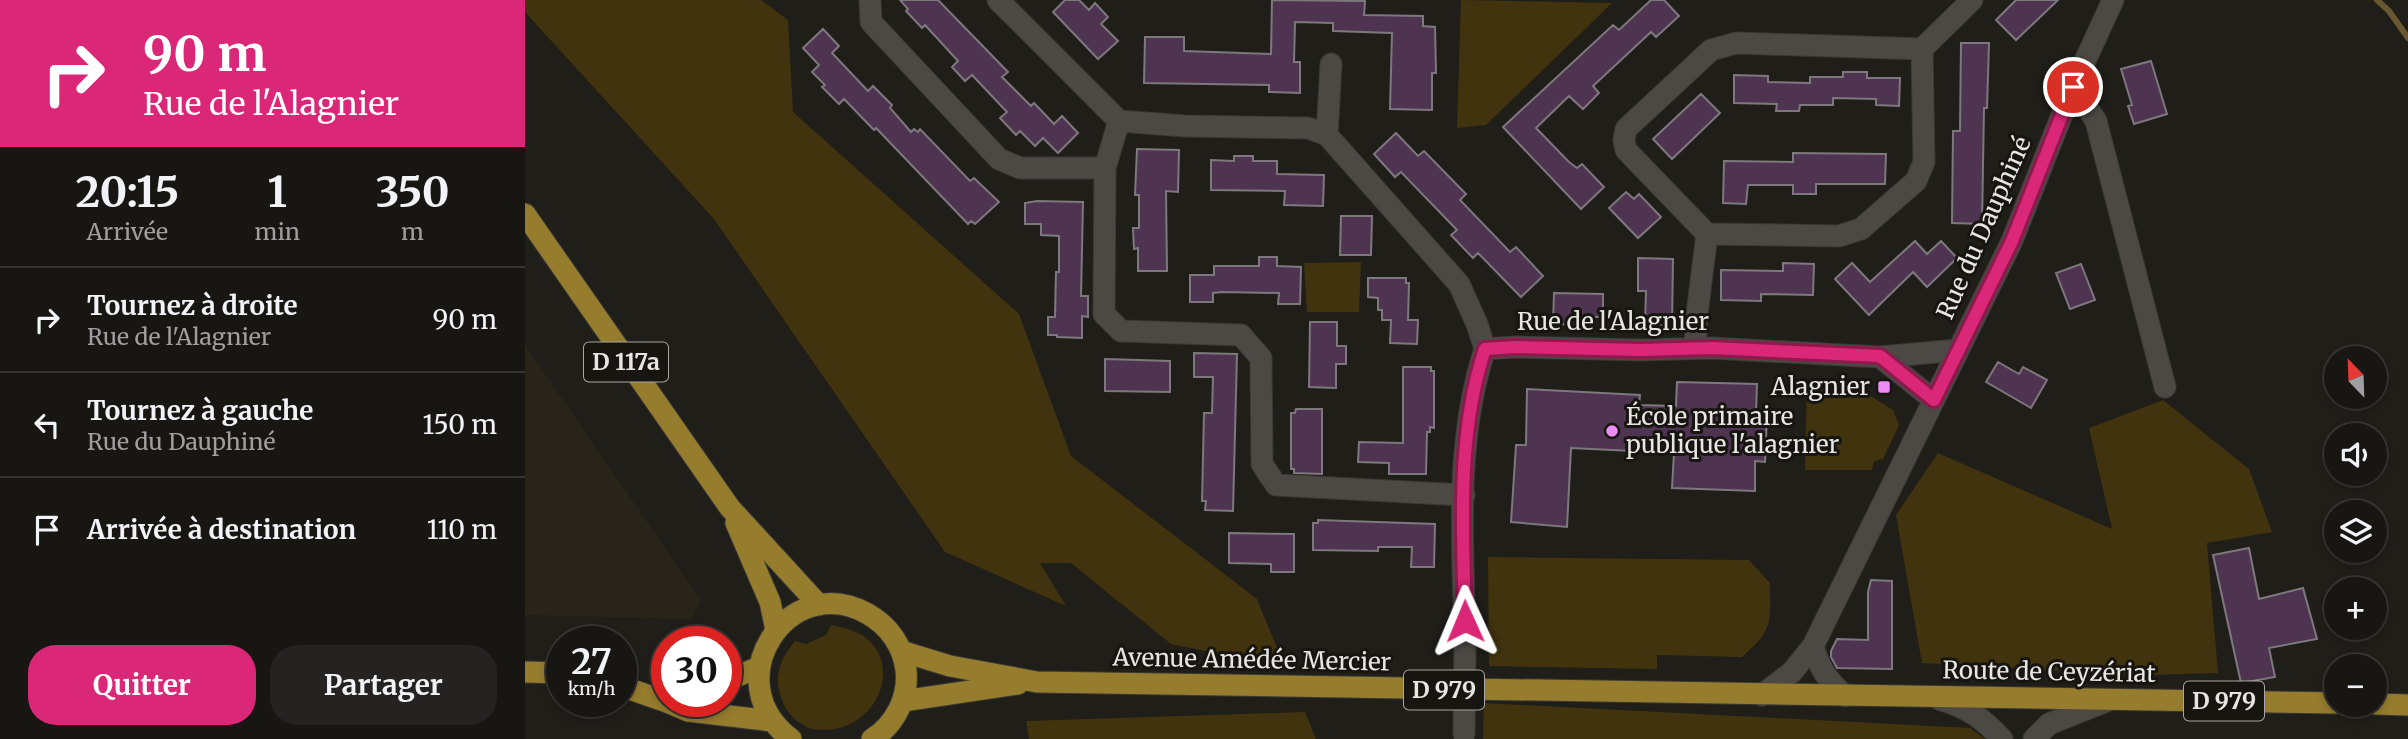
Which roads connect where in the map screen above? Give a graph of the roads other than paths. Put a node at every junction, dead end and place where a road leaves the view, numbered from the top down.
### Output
1 (870, 0) edge
2 (998, 0) edge
3 (1972, 0) edge
4 (2113, 0) edge
5 (1922, 49) junction
6 (1331, 64) dead end
7 (2073, 87) junction
8 (1119, 121) junction
9 (1327, 135) junction
10 (1105, 168) junction
11 (525, 214) edge
12 (1707, 234) junction
13 (1695, 348) junction
14 (1485, 349) junction
15 (1958, 350) junction
16 (1880, 356) junction
17 (2165, 387) dead end
18 (1934, 400) junction
19 (1464, 495) junction
20 (730, 508) junction
21 (818, 605) junction
22 (776, 630) junction
23 (1813, 646) junction
24 (901, 651) junction
25 (759, 667) junction
26 (525, 672) edge
27 (546, 673) edge
28 (742, 674) edge
29 (1037, 682) junction
30 (1762, 695) junction
31 (1845, 696) junction
32 (1927, 696) junction
33 (2112, 699) junction
34 (902, 701) junction
35 (2324, 703) edge
36 (2387, 704) edge
37 (2408, 705) edge
38 (738, 717) edge
39 (772, 721) junction
40 (878, 737) edge
41 (1464, 737) edge
42 (791, 739) edge
43 (2002, 739) edge
44 (2034, 739) edge

1 - 10 street
2 - 8 street
3 - 5 street
4 - 7 street, Rue du Dauphiné
5 - 12 street
5 - 12 street
6 - 9 street
7 - 15 street, Rue du Dauphiné
7 - 17 street
8 - 9 street
8 - 10 street
9 - 14 street
10 - 19 street
11 - 20 main road, D 117a
12 - 13 street
13 - 14 street, Rue de l'Alagnier
13 - 16 street, Rue de l'Alagnier
14 - 19 street, Rue de l'Alagnier
15 - 16 street, Rue de l'Alagnier
15 - 18 street, Rue du Dauphiné
16 - 18 street
18 - 23 street
19 - 41 street, Rue de l'Alagnier, bridge
20 - 21 main road, D 117a
20 - 22 main road, D 117a
21 - 22 main road
21 - 24 main road
22 - 25 main road
23 - 30 street
23 - 31 street
24 - 29 main road, Avenue Amédée Mercier / D 979
24 - 34 main road
25 - 28 main road
25 - 39 main road
26 - 27 main road
29 - 30 main road, Avenue Amédée Mercier / D 979
29 - 34 main road, Avenue Amédée Mercier / D 979
30 - 31 main road, Avenue Amédée Mercier / D 979
31 - 32 main road, Route de Ceyzériat / D 979
32 - 33 main road, Route de Ceyzériat / D 979
32 - 43 street
33 - 35 main road, Route de Ceyzériat / D 979
33 - 44 street
34 - 40 main road
36 - 37 main road
38 - 39 main road
39 - 42 main road

